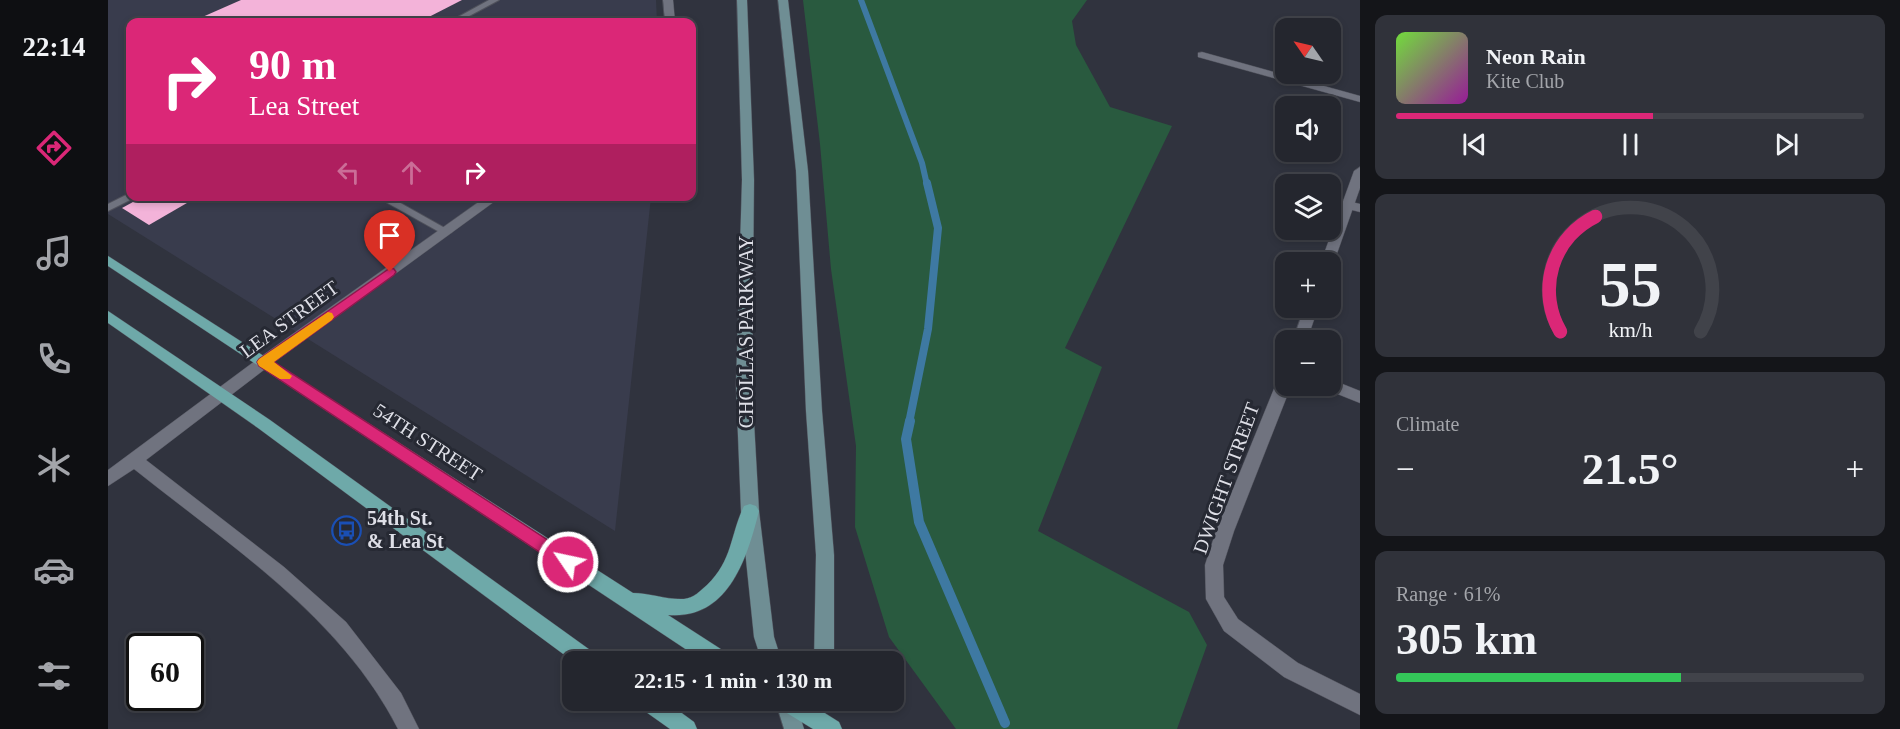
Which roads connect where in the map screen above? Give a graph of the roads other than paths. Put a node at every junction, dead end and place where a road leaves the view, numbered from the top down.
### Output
1 (495, 0) edge
2 (668, 0) edge
3 (742, 0) edge
4 (783, 0) edge
5 (461, 18) edge
6 (670, 18) edge
7 (1202, 56) dead end
8 (1360, 99) edge
9 (1360, 171) edge
10 (126, 198) edge
11 (389, 201) edge
12 (489, 201) edge
13 (1354, 207) edge
14 (108, 208) edge
15 (447, 232) junction
16 (1332, 252) edge
17 (108, 260) edge
18 (108, 316) edge
19 (264, 362) junction
20 (1341, 389) edge
21 (221, 395) junction
22 (1279, 396) edge
23 (1360, 397) edge
24 (134, 460) junction
25 (108, 478) edge
26 (750, 511) junction
27 (626, 600) junction
28 (575, 651) edge
29 (706, 651) edge
30 (768, 651) edge
31 (824, 651) edge
32 (1360, 705) edge
33 (662, 711) edge
34 (788, 711) edge
35 (802, 711) edge
36 (410, 729) edge
37 (687, 729) edge
38 (794, 729) edge
39 (832, 729) edge

1 - 5 lane
2 - 6 street
3 - 26 main road, CHOLLAS PARKWAY
4 - 31 main road
7 - 8 street
9 - 13 street
10 - 14 lane
11 - 15 lane
12 - 15 street, LEA STREET
13 - 16 street
15 - 19 street, LEA STREET
17 - 19 main road, 54TH STREET
18 - 21 main road
19 - 21 street, LEA STREET
19 - 27 main road, 54TH STREET
20 - 23 street
21 - 24 street, LEA STREET
21 - 28 main road
22 - 32 street, DWIGHT STREET
24 - 25 street, LEA STREET
24 - 36 street
26 - 27 main road
26 - 30 main road, CHOLLAS PARKWAY
27 - 29 main road, 54TH STREET
33 - 37 main road
34 - 38 main road
35 - 39 main road

